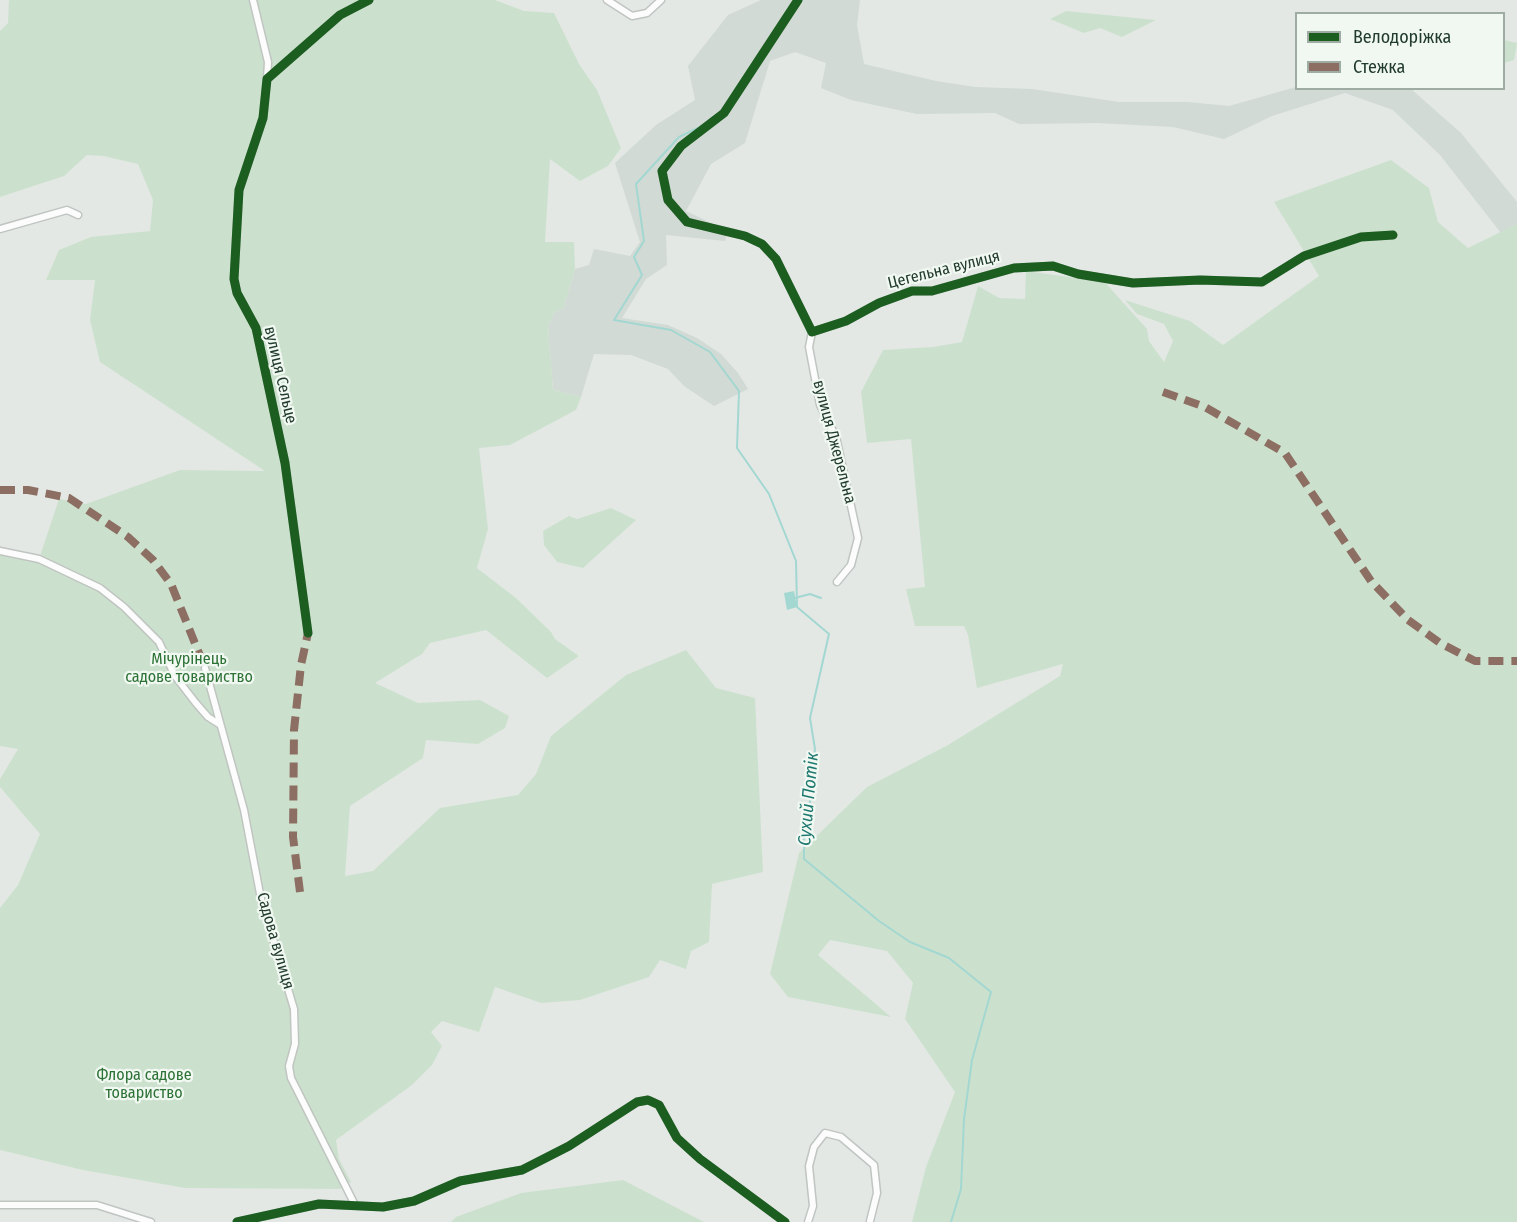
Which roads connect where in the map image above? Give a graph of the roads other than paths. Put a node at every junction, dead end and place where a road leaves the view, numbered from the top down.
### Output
1 (253, 0) edge
2 (369, 0) edge
3 (607, 0) edge
4 (661, 0) edge
5 (798, 0) edge
6 (267, 79) junction
7 (78, 215) dead end
8 (0, 229) edge
9 (1393, 235) dead end
10 (812, 332) junction
11 (0, 551) edge
12 (837, 582) dead end
13 (308, 633) dead end
14 (206, 668) dead end
15 (219, 724) junction
16 (0, 1204) edge
17 (355, 1205) junction
18 (870, 1221) edge
19 (151, 1222) edge
20 (237, 1222) edge
21 (785, 1222) edge
22 (808, 1222) edge

1 - 6 street, вулиця Сельце
2 - 6 street
3 - 4 street
5 - 10 street
6 - 13 street, вулиця Сельце
7 - 8 street
9 - 10 street, Цегельна вулиця
10 - 12 street, вулиця Джерельна
11 - 15 street
14 - 15 street, Садова вулиця
15 - 17 street, Садова вулиця
16 - 19 street
17 - 20 street
17 - 21 street
18 - 22 street

